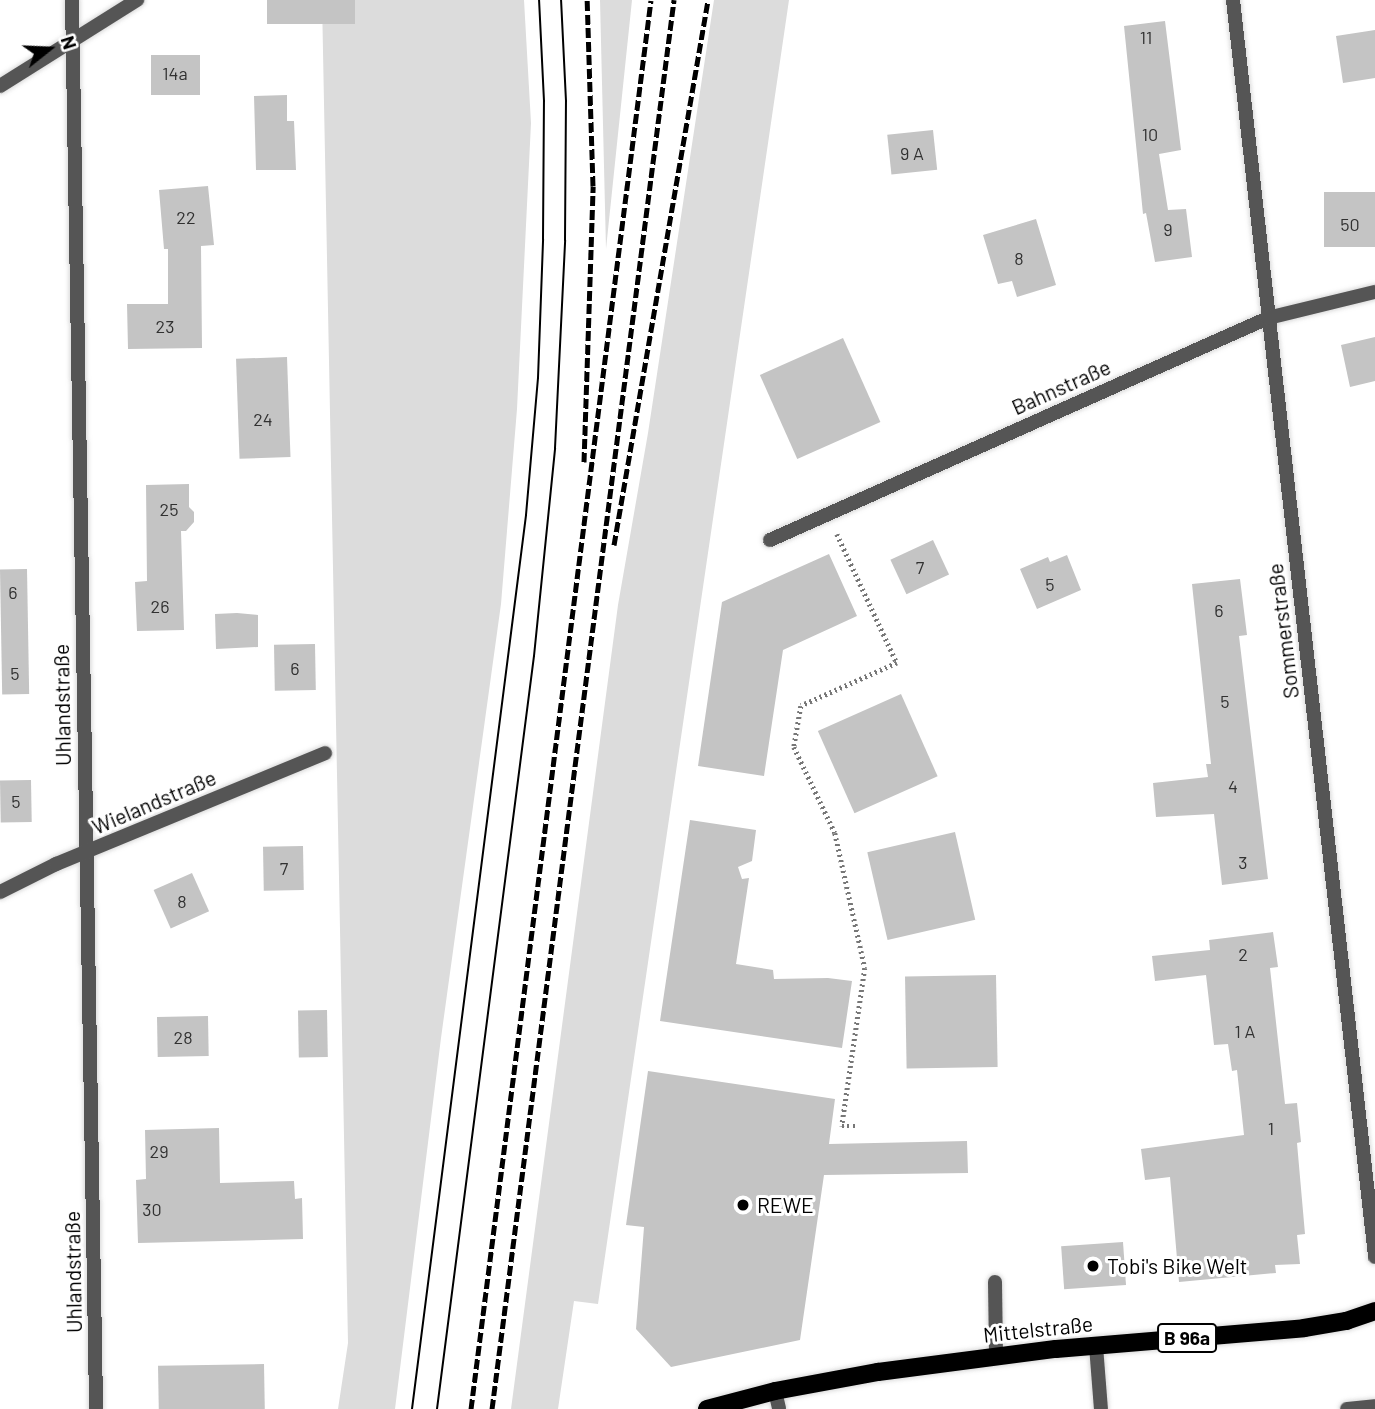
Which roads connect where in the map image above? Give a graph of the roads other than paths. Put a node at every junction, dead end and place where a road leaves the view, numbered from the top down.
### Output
1 (72, 0) edge
2 (138, 0) edge
3 (1233, 0) edge
4 (73, 41) junction
5 (0, 86) edge
6 (1375, 292) edge
7 (1268, 318) junction
8 (770, 540) dead end
9 (325, 753) dead end
10 (86, 853) junction
11 (0, 892) edge
12 (1375, 1257) edge
13 (995, 1282) dead end
14 (1375, 1311) edge
15 (1096, 1346) junction
16 (996, 1356) junction
17 (777, 1400) edge
18 (1375, 1406) edge
19 (1354, 1408) edge
20 (96, 1409) edge
21 (707, 1409) edge
22 (1101, 1409) edge
23 (1347, 1409) edge

1 - 4 street, Uhlandstraße
2 - 4 street
3 - 7 street, Sommerstraße
4 - 5 street
4 - 10 street, Uhlandstraße
6 - 7 street, Bahnstraße
7 - 8 street, Bahnstraße
7 - 12 street, Sommerstraße
9 - 10 street, Wielandstraße
10 - 11 street, Wielandstraße
10 - 20 street, Uhlandstraße
13 - 16 street
14 - 15 main road, Mittelstraße / B 96a
15 - 16 main road, Mittelstraße / B 96a
15 - 22 street
16 - 17 main road, Mittelstraße / B 96a
17 - 21 main road, Mittelstraße / B 96a
18 - 19 street
19 - 23 street

